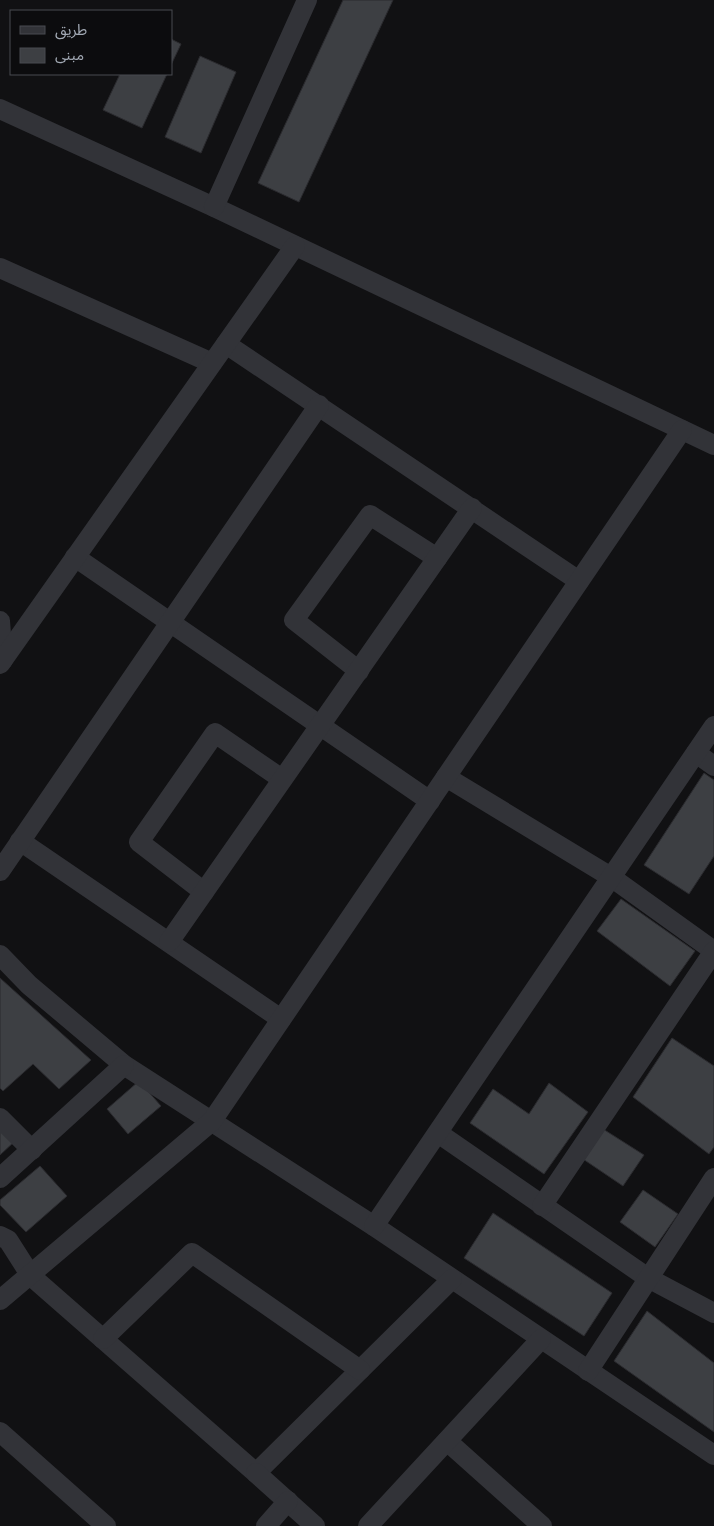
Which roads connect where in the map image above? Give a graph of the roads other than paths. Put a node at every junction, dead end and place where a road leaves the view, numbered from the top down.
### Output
1 (307, 0) edge
2 (0, 109) edge
3 (214, 207) junction
4 (296, 246) junction
5 (0, 268) edge
6 (226, 344) junction
7 (212, 363) junction
8 (318, 405) junction
9 (682, 430) junction
10 (714, 445) edge
11 (472, 508) junction
12 (75, 557) junction
13 (437, 558) junction
14 (579, 581) junction
15 (0, 621) edge
16 (170, 622) junction
17 (1, 662) edge
18 (358, 671) junction
19 (320, 725) junction
20 (714, 726) edge
21 (696, 753) junction
22 (714, 766) edge
23 (446, 777) junction
24 (282, 779) junction
25 (430, 801) junction
26 (20, 841) junction
27 (0, 871) edge
28 (611, 877) junction
29 (204, 892) junction
30 (169, 942) junction
31 (714, 951) edge
32 (0, 955) edge
33 (281, 1019) junction
34 (124, 1065) junction
35 (0, 1118) edge
36 (212, 1121) junction
37 (438, 1133) junction
38 (32, 1150) junction
39 (0, 1178) edge
40 (714, 1178) edge
41 (542, 1206) junction
42 (374, 1226) junction
43 (0, 1236) edge
44 (31, 1276) junction
45 (648, 1278) junction
46 (452, 1279) junction
47 (0, 1300) edge
48 (714, 1313) edge
49 (103, 1339) junction
50 (541, 1339) junction
51 (360, 1370) junction
52 (588, 1371) junction
53 (0, 1432) edge
54 (447, 1440) junction
55 (714, 1455) edge
56 (256, 1473) junction
57 (288, 1501) junction
58 (106, 1526) edge
59 (266, 1526) edge
60 (315, 1526) edge
61 (368, 1526) edge
62 (542, 1526) edge

1 - 3 street
2 - 3 street
3 - 4 street
4 - 6 street
4 - 9 street
5 - 7 street
6 - 7 street
6 - 8 street
7 - 12 street
8 - 11 street
8 - 16 street
9 - 10 street
9 - 14 street
11 - 13 street
11 - 14 street
12 - 16 street
12 - 17 street
13 - 18 street
13 - 18 street
14 - 23 street
15 - 17 street
16 - 19 street
16 - 26 street
18 - 19 street
19 - 24 street
19 - 25 street
20 - 21 street
21 - 22 street
21 - 28 street
23 - 25 street
23 - 28 street
24 - 29 street
24 - 29 street
25 - 33 street
26 - 27 street
26 - 30 street
28 - 31 street
28 - 37 street
29 - 30 street
30 - 33 street
31 - 41 street
32 - 34 street
33 - 36 street
34 - 36 street
34 - 38 street
35 - 38 street
36 - 42 street
36 - 44 street
37 - 41 street
37 - 42 street
38 - 39 street
40 - 45 street
41 - 45 street
42 - 46 street
43 - 44 street
44 - 47 street
44 - 49 street
45 - 48 street
45 - 52 street
46 - 50 street
46 - 51 street
49 - 51 street
49 - 56 street
50 - 52 street
50 - 54 street
51 - 56 street
52 - 55 street
53 - 58 street
54 - 61 street
54 - 62 street
56 - 57 street
57 - 59 street
57 - 60 street

